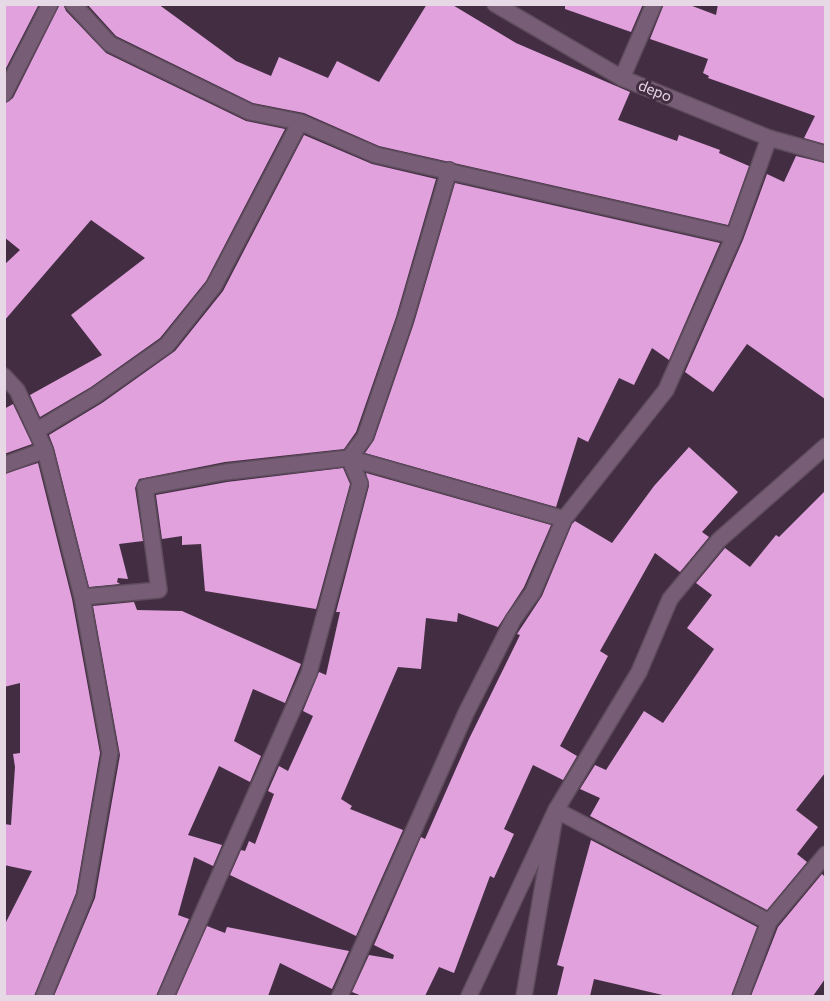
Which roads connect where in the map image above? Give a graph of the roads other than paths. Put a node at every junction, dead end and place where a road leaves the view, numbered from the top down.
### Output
1 (50, 4) edge
2 (73, 4) edge
3 (495, 4) edge
4 (654, 4) edge
5 (622, 78) junction
6 (4, 94) edge
7 (300, 122) junction
8 (769, 138) junction
9 (825, 154) edge
10 (449, 170) junction
11 (734, 236) junction
12 (4, 376) edge
13 (36, 431) junction
14 (45, 450) junction
15 (822, 454) edge
16 (349, 458) junction
17 (4, 465) edge
18 (564, 519) junction
19 (82, 597) junction
20 (556, 810) junction
21 (825, 854) edge
22 (769, 922) junction
23 (44, 996) edge
24 (166, 996) edge
25 (340, 996) edge
26 (469, 996) edge
27 (524, 996) edge
28 (741, 996) edge

1 - 6 street
2 - 7 street
3 - 5 street, depo
4 - 5 street
5 - 8 street, depo
7 - 10 street
7 - 13 street
8 - 9 street, depo
8 - 11 street
10 - 11 street
10 - 16 street
11 - 18 street
12 - 13 street
13 - 14 street
14 - 17 street
14 - 19 street
15 - 20 street
16 - 18 street
16 - 19 street
16 - 24 street
18 - 25 street
19 - 23 street
20 - 22 street
20 - 26 street
20 - 27 street
21 - 22 street
22 - 28 street

